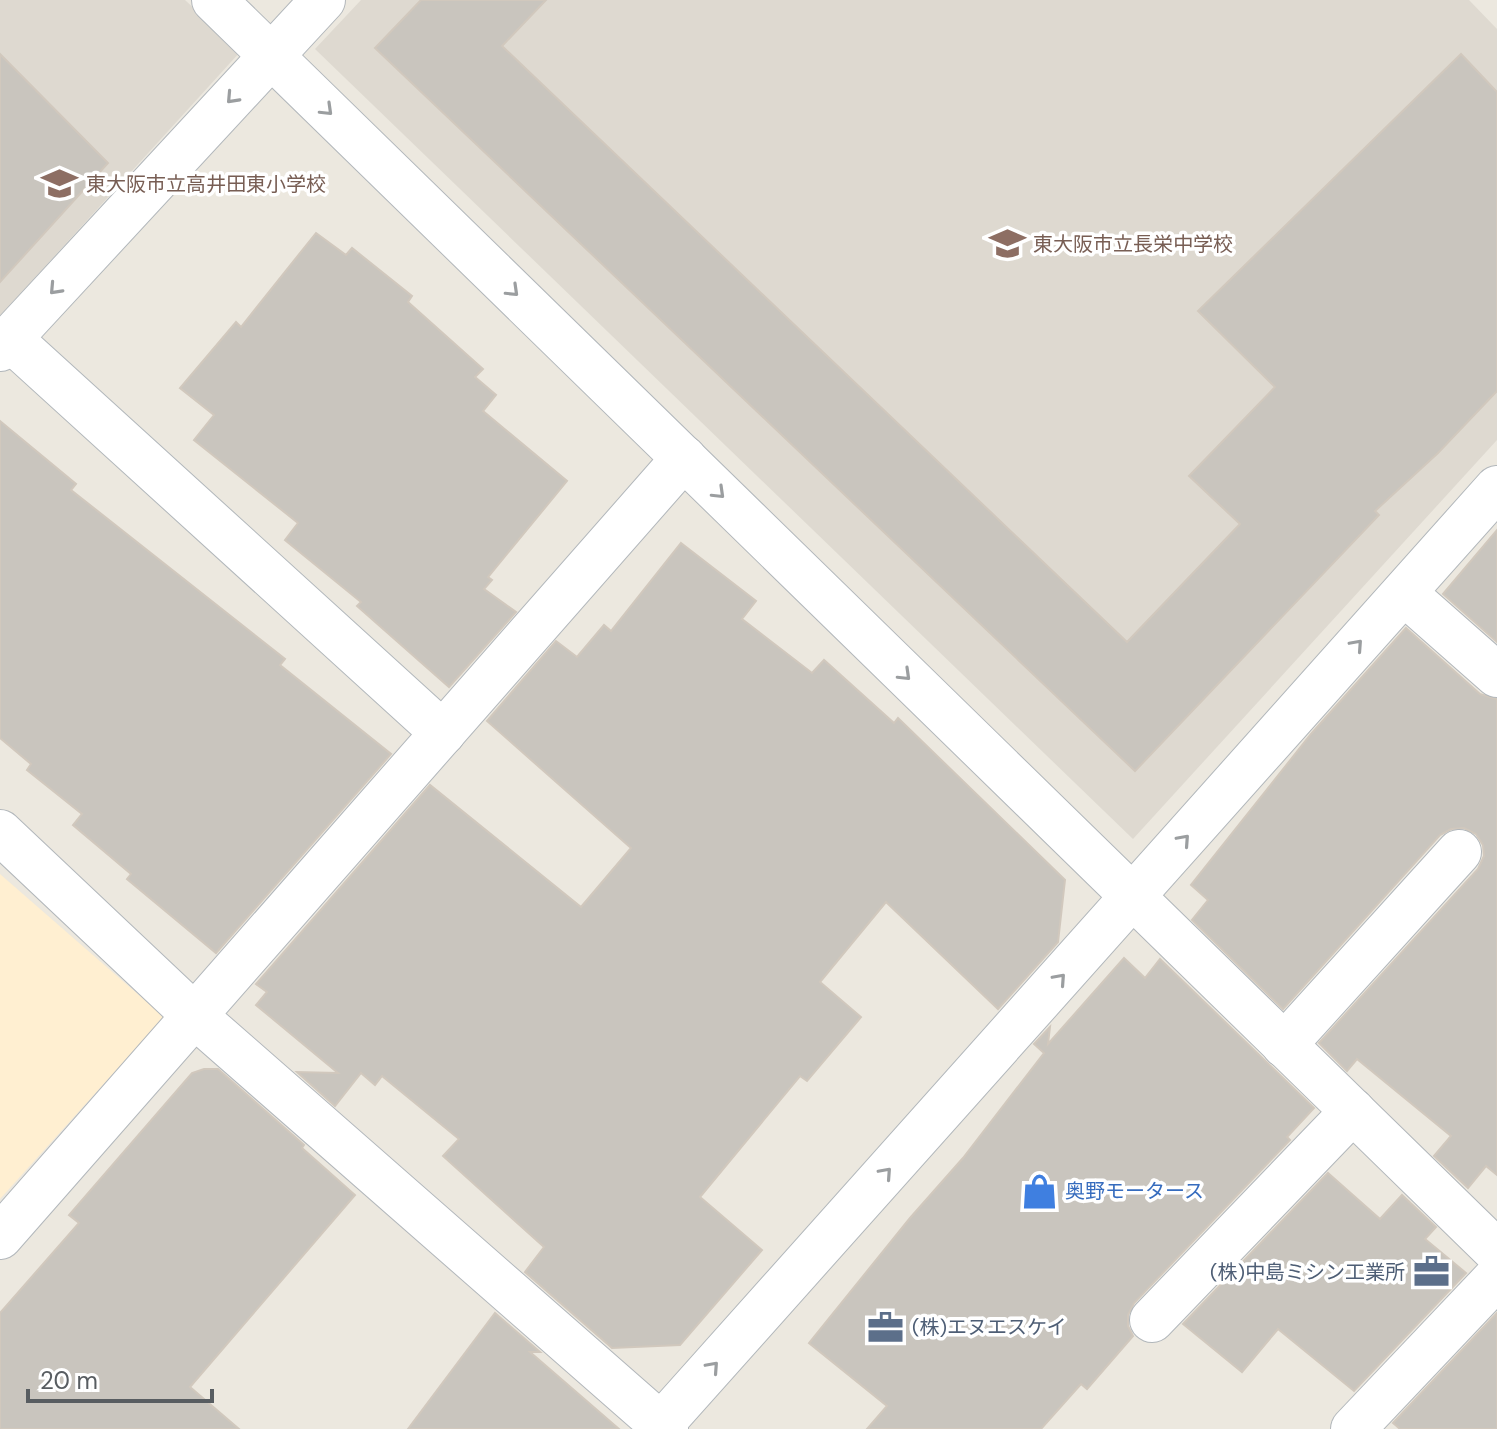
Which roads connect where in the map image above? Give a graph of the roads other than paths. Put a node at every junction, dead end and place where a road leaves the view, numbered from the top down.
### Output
1 (214, 0) edge
2 (323, 0) edge
3 (272, 55) junction
4 (5, 344) edge
5 (684, 458) junction
6 (1497, 488) edge
7 (1404, 593) junction
8 (1497, 675) edge
9 (443, 733) junction
10 (0, 832) edge
11 (1459, 852) dead end
12 (1132, 898) junction
13 (196, 1017) junction
14 (1284, 1045) junction
15 (1353, 1111) junction
16 (0, 1237) edge
17 (1497, 1252) edge
18 (1497, 1277) edge
19 (1152, 1320) dead end
20 (661, 1428) edge
21 (1353, 1429) edge

1 - 3 street
2 - 3 street
3 -> 4 street
3 -> 5 street
4 - 9 street
5 - 9 street
5 -> 12 street
6 - 7 street
7 - 8 street
12 -> 7 street
9 - 13 street
10 - 13 street
11 - 14 street
12 - 14 street
20 -> 12 street
13 - 16 street
13 - 20 street
14 - 15 street
15 - 17 street
15 - 19 street
18 - 21 street

